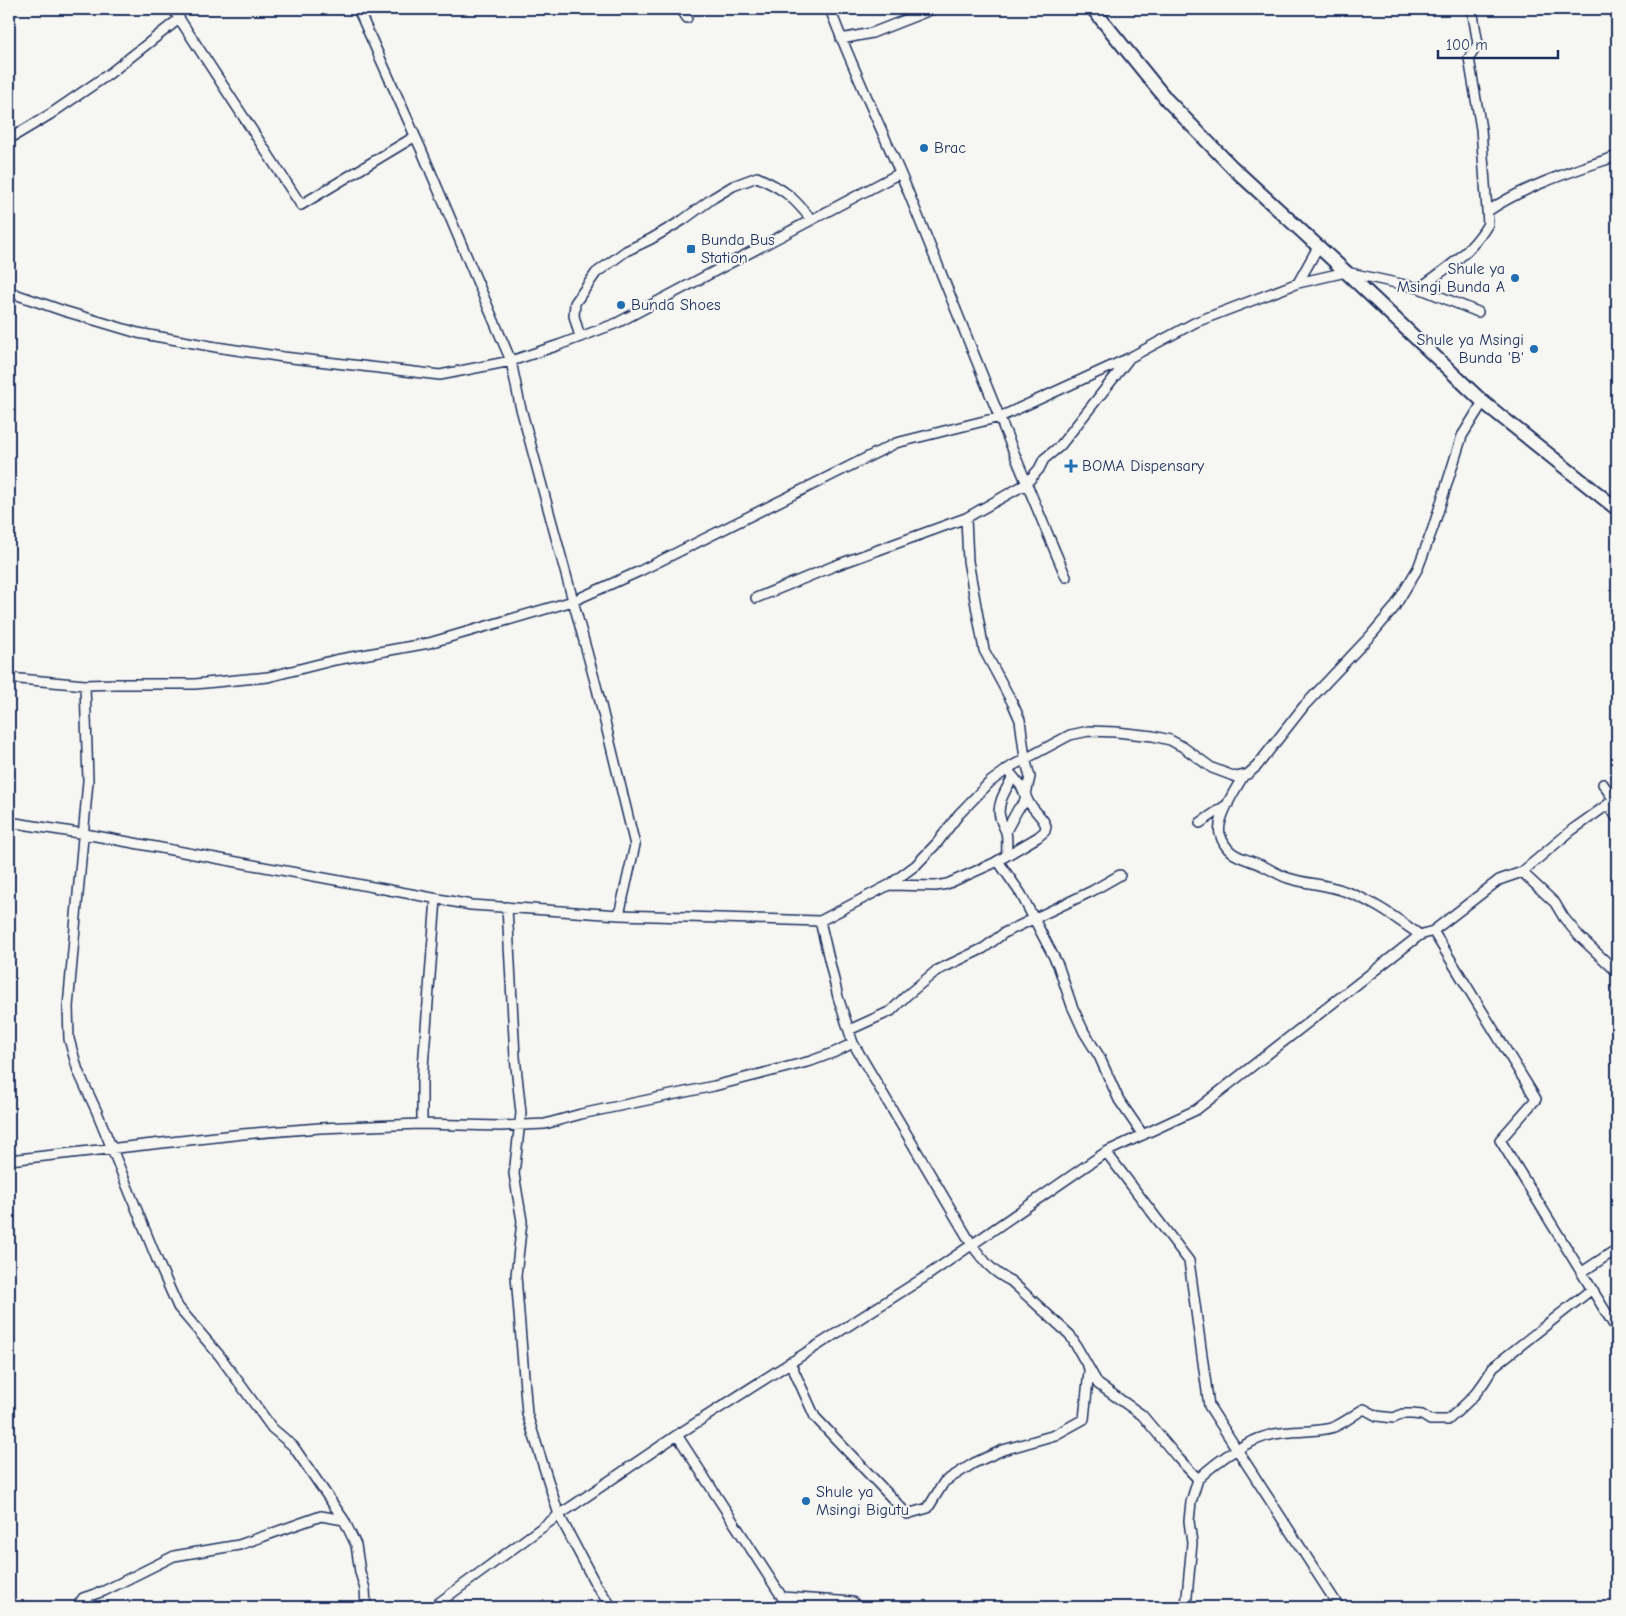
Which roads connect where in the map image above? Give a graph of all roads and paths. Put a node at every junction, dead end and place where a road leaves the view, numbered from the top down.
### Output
1 (172, 9) edge
2 (358, 9) edge
3 (681, 9) edge
4 (830, 9) edge
5 (933, 9) edge
6 (1093, 9) edge
7 (1472, 9) edge
8 (687, 18) dead end
9 (179, 19) junction
10 (841, 39) junction
11 (414, 137) junction
12 (9, 140) edge
13 (1617, 156) edge
14 (900, 173) junction
15 (1488, 211) junction
16 (811, 219) junction
17 (1318, 247) junction
18 (1346, 272) junction
19 (1298, 283) junction
20 (1420, 288) junction
21 (9, 292) edge
22 (1478, 312) dead end
23 (580, 337) junction
24 (1129, 358) junction
25 (511, 361) junction
26 (1483, 402) junction
27 (1000, 417) junction
28 (1026, 484) junction
29 (1617, 509) edge
30 (966, 518) junction
31 (1066, 577) dead end
32 (756, 598) dead end
33 (573, 601) junction
34 (9, 678) edge
35 (85, 685) junction
36 (1025, 758) junction
37 (1007, 769) junction
38 (1244, 775) junction
39 (1013, 777) junction
40 (1602, 784) dead end
41 (1025, 796) junction
42 (1613, 801) edge
43 (1228, 804) junction
44 (1617, 818) edge
45 (9, 822) edge
46 (1200, 823) dead end
47 (1006, 831) junction
48 (85, 834) junction
49 (1008, 855) junction
50 (998, 861) junction
51 (1522, 872) junction
52 (1120, 875) dead end
53 (888, 885) junction
54 (436, 899) junction
55 (507, 907) junction
56 (619, 915) junction
57 (1034, 918) junction
58 (820, 921) junction
59 (1433, 931) junction
60 (1420, 935) junction
61 (1617, 972) edge
62 (849, 1030) junction
63 (853, 1043) junction
64 (420, 1124) junction
65 (520, 1125) junction
66 (1143, 1135) junction
67 (111, 1149) junction
68 (1106, 1152) junction
69 (9, 1160) edge
70 (972, 1245) junction
71 (1617, 1249) edge
72 (1582, 1272) junction
73 (1592, 1289) junction
74 (1617, 1330) edge
75 (790, 1362) junction
76 (1089, 1371) junction
77 (677, 1435) junction
78 (1237, 1450) junction
79 (1198, 1479) junction
80 (559, 1515) junction
81 (344, 1520) junction
82 (834, 1604) edge
83 (437, 1606) edge
84 (77, 1607) edge
85 (366, 1607) edge
86 (612, 1607) edge
87 (857, 1607) edge
88 (1186, 1607) edge
89 (1339, 1607) edge

1 - 9 street
2 - 11 street
3 - 8 street
4 - 10 street
5 - 10 street
6 - 17 main road
7 - 15 street
9 - 11 street
9 - 12 street
10 - 14 street
11 - 25 street
13 - 15 street
14 - 16 street
14 - 27 street
15 - 20 street
16 - 23 street
16 - 23 street
17 - 18 main road
17 - 19 street
18 - 19 street
18 - 20 street
18 - 26 main road
19 - 24 street
20 - 22 street
21 - 25 street
23 - 25 street
24 - 27 street
24 - 28 street
25 - 33 street
26 - 29 main road
26 - 38 street
27 - 28 street
27 - 33 street
28 - 30 street
28 - 31 street
30 - 32 street
30 - 36 street
33 - 35 street
33 - 56 street
34 - 35 street
35 - 48 street
36 - 37 street
36 - 38 street
36 - 41 street
37 - 39 street
37 - 53 street
38 - 43 street
39 - 41 street
39 - 47 street
40 - 42 street
41 - 47 street
41 - 49 street
42 - 44 street
42 - 51 street
43 - 46 street
43 - 60 street
45 - 48 street
47 - 49 street
48 - 54 street
48 - 67 street
49 - 50 street
50 - 53 street
50 - 57 street
51 - 59 street
51 - 61 street
52 - 57 street
53 - 58 street
54 - 55 street
54 - 64 street
55 - 56 street
55 - 65 street
56 - 58 street
57 - 62 street
57 - 66 street
58 - 62 street
59 - 60 street
59 - 72 street
60 - 66 street
62 - 63 street
63 - 65 street
63 - 70 street
64 - 65 street
64 - 67 street
65 - 80 street
66 - 68 street
67 - 69 street
67 - 81 street
68 - 70 street
68 - 78 street
70 - 75 street
70 - 76 street
71 - 72 street
72 - 73 street
73 - 74 street
73 - 78 street
75 - 76 street
75 - 77 street
76 - 79 street
77 - 80 street
77 - 82 street
78 - 79 street
78 - 89 street
79 - 88 street
80 - 83 street
80 - 86 street
81 - 84 street
81 - 85 street
82 - 87 street

